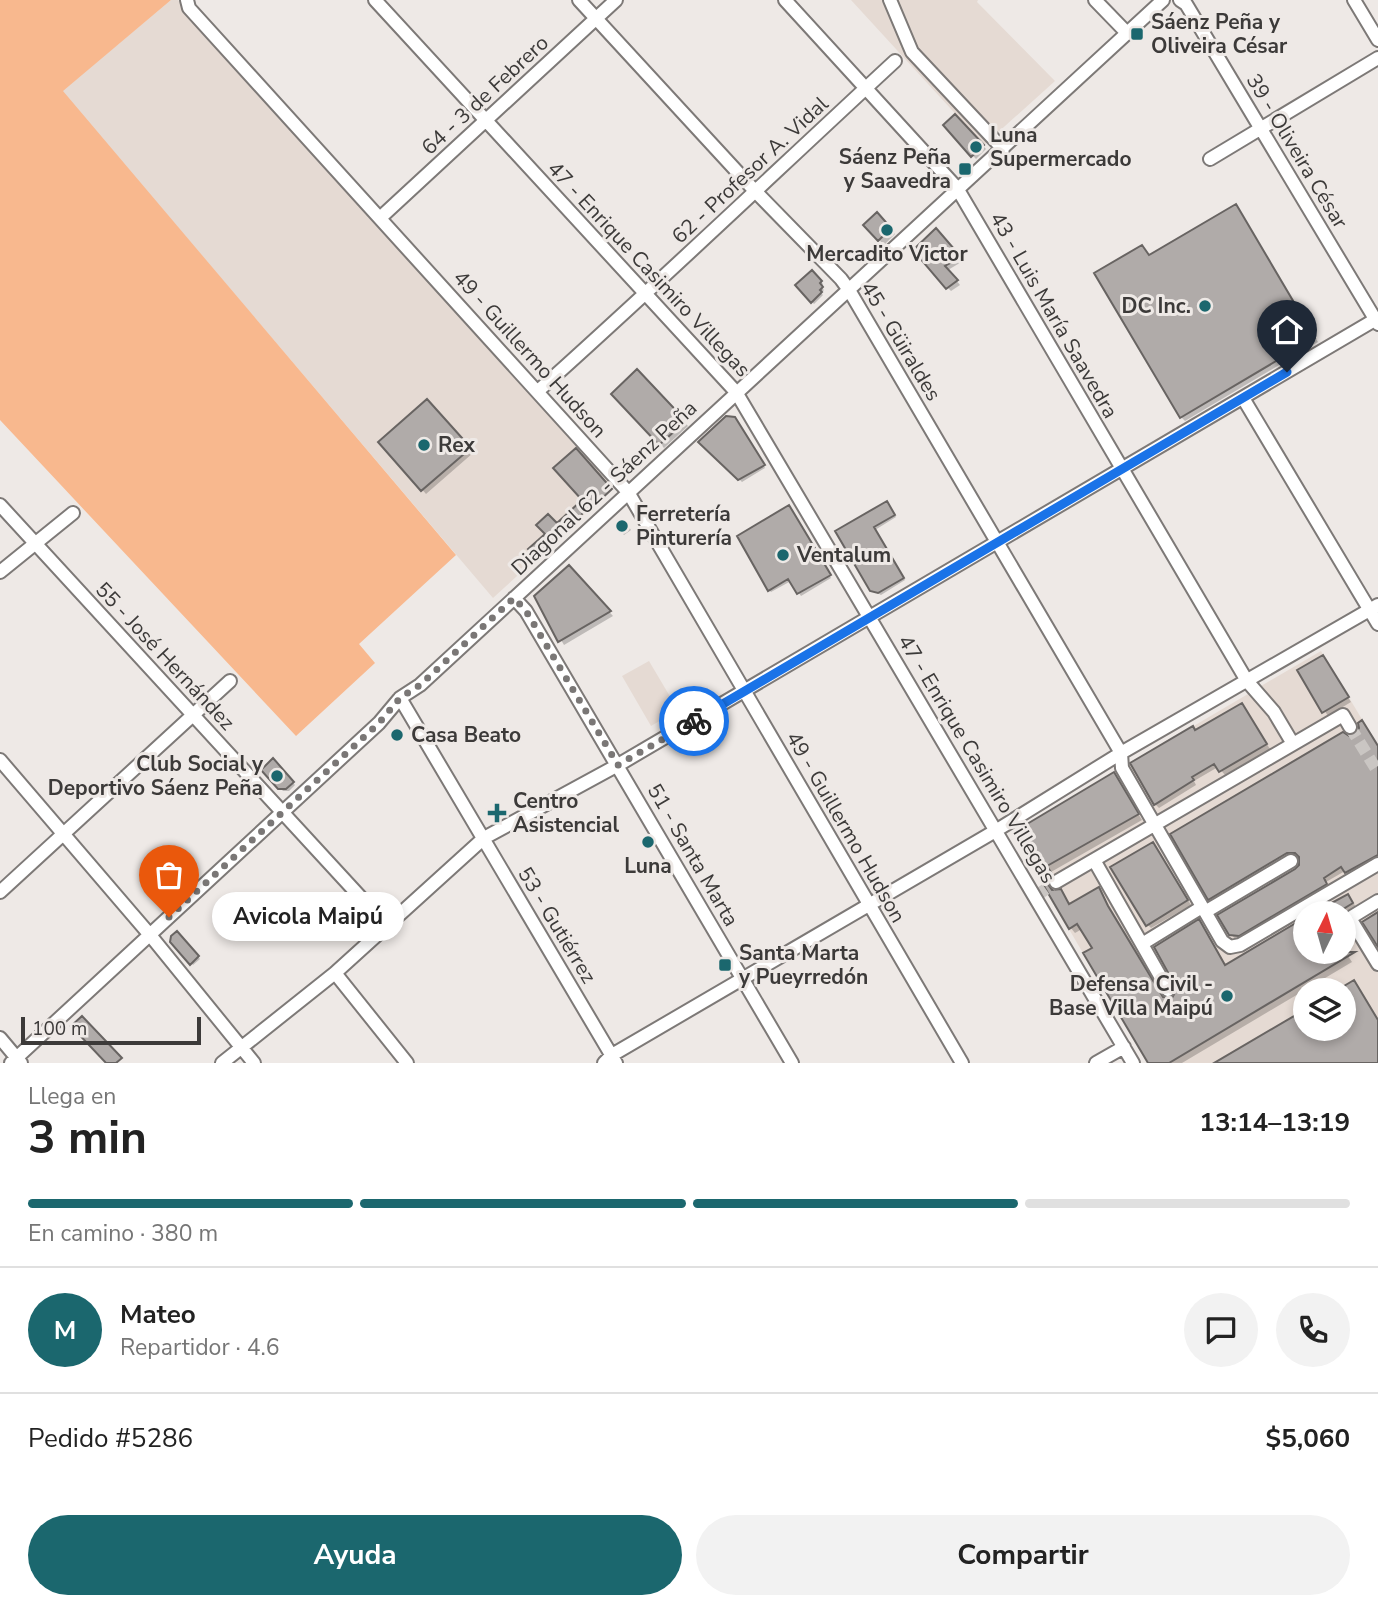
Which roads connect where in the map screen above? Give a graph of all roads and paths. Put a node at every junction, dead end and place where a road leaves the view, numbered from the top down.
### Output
1 (187, 0) edge
2 (375, 0) edge
3 (579, 0) edge
4 (616, 0) edge
5 (785, 0) edge
6 (890, 0) edge
7 (1095, 0) edge
8 (1163, 0) edge
9 (1180, 0) edge
10 (1354, 0) edge
11 (596, 18) junction
12 (1127, 33) junction
13 (1378, 40) edge
14 (1378, 58) edge
15 (895, 61) dead end
16 (867, 88) junction
17 (486, 121) junction
18 (1261, 128) junction
19 (1003, 149) junction
20 (1210, 159) dead end
21 (957, 188) junction
22 (754, 190) junction
23 (380, 218) junction
24 (849, 290) junction
25 (647, 293) junction
26 (1377, 320) edge
27 (538, 391) junction
28 (736, 392) junction
29 (1243, 398) junction
30 (1123, 469) junction
31 (628, 492) junction
32 (0, 505) edge
33 (73, 513) dead end
34 (997, 542) junction
35 (36, 543) junction
36 (0, 572) edge
37 (514, 598) junction
38 (1374, 607) edge
39 (870, 617) junction
40 (1378, 624) edge
41 (230, 681) dead end
42 (1247, 681) junction
43 (744, 691) junction
44 (400, 698) junction
45 (193, 715) junction
46 (1350, 727) dead end
47 (1293, 744) junction
48 (1121, 753) junction
49 (0, 760) edge
50 (618, 765) junction
51 (283, 811) junction
52 (1154, 824) junction
53 (997, 830) junction
54 (64, 834) junction
55 (484, 838) junction
56 (1094, 860) junction
57 (1291, 861) dead end
58 (1376, 870) edge
59 (1056, 882) tunnel mouth
60 (0, 892) edge
61 (1378, 901) edge
62 (869, 906) junction
63 (1203, 909) junction
64 (387, 926) junction
65 (150, 935) junction
66 (1142, 944) junction
67 (1378, 964) edge
68 (335, 973) junction
69 (743, 979) junction
70 (1168, 989) dead end
71 (0, 1038) edge
72 (241, 1047) junction
73 (1124, 1047) junction
74 (611, 1060) edge
75 (16, 1061) edge
76 (222, 1063) edge
77 (254, 1063) edge
78 (407, 1063) edge
79 (792, 1063) edge
80 (962, 1063) edge
81 (1096, 1063) edge
82 (1133, 1063) edge

1 - 23 street, 49 - Guillermo Hudson
2 - 17 street, 47 - Enrique Casimiro Villegas
3 - 11 street, 45 - Güiraldes
4 - 11 street, 64 - 3 de Febrero
5 - 16 street, 43 - Luis María Saavedra
6 - 19 street
7 - 12 street
8 - 12 street, Diagonal 62 - Sáenz Peña
9 - 18 street, 39 - Oliveira César
10 - 13 street
11 - 17 street, 64 - 3 de Febrero
11 - 22 street, 45 - Güiraldes
12 - 19 street, Diagonal 62 - Sáenz Peña
14 - 18 street
15 - 16 street, 62 - Profesor A. Vidal
16 - 21 street, 43 - Luis María Saavedra
16 - 22 street, 62 - Profesor A. Vidal
17 - 23 street, 64 - 3 de Febrero
17 - 25 street, 47 - Enrique Casimiro Villegas
18 - 20 street
18 - 26 street, 39 - Oliveira César
19 - 21 street, Diagonal 62 - Sáenz Peña
21 - 24 street, Diagonal 62 - Sáenz Peña
21 - 30 street, 43 - Luis María Saavedra
22 - 24 street, 45 - Güiraldes
22 - 25 street, 62 - Profesor A. Vidal
23 - 27 street, 49 - Guillermo Hudson
24 - 28 street, Diagonal 62 - Sáenz Peña
24 - 34 street, 45 - Güiraldes
25 - 27 street, 62 - Profesor A. Vidal
25 - 28 street, 47 - Enrique Casimiro Villegas
26 - 29 street
27 - 31 street, 49 - Guillermo Hudson
28 - 31 street, Diagonal 62 - Sáenz Peña
28 - 39 street, 47 - Enrique Casimiro Villegas
29 - 30 street
29 - 38 street
30 - 34 street
30 - 42 street, 43 - Luis María Saavedra
31 - 37 street, Diagonal 62 - Sáenz Peña
31 - 43 street, 49 - Guillermo Hudson
32 - 35 street, 55 - José Hernández
33 - 35 street
34 - 39 street
34 - 48 street, 45 - Güiraldes
35 - 36 street
35 - 45 street, 55 - José Hernández
37 - 44 street, Diagonal 62 - Sáenz Peña
37 - 50 street, 51 - Santa Marta
38 - 40 street
38 - 42 street
39 - 43 street
39 - 53 street, 47 - Enrique Casimiro Villegas
41 - 45 street
42 - 47 street, 43 - Luis María Saavedra
42 - 48 street
43 - 50 street
43 - 62 street, 49 - Guillermo Hudson
44 - 51 street, Diagonal 62 - Sáenz Peña
44 - 55 street, 53 - Gutiérrez
45 - 51 street, 55 - José Hernández
45 - 54 street
46 - 47 street
47 - 52 street
48 - 52 street, 45 - Güiraldes
48 - 53 street
49 - 54 street
50 - 55 street
50 - 69 street, 51 - Santa Marta
51 - 64 street, 55 - José Hernández
51 - 65 street, Diagonal 62 - Sáenz Peña
52 - 56 street
52 - 63 street, 45 - Güiraldes
53 - 62 street
53 - 73 street, 47 - Enrique Casimiro Villegas
54 - 60 street
54 - 65 street
55 - 64 street
55 - 74 street, 53 - Gutiérrez
56 - 59 street
56 - 66 street
57 - 63 street
58 - 63 street, 45 - Güiraldes
61 - 67 street
62 - 69 street
62 - 80 street, 49 - Guillermo Hudson
63 - 66 street
64 - 68 street
65 - 72 street
65 - 75 street, Diagonal 62 - Sáenz Peña
66 - 70 street
68 - 72 street
68 - 78 street
69 - 74 street
69 - 79 street, 51 - Santa Marta
71 - 75 street
72 - 76 street
72 - 77 street
73 - 81 street
73 - 82 street, 47 - Enrique Casimiro Villegas

